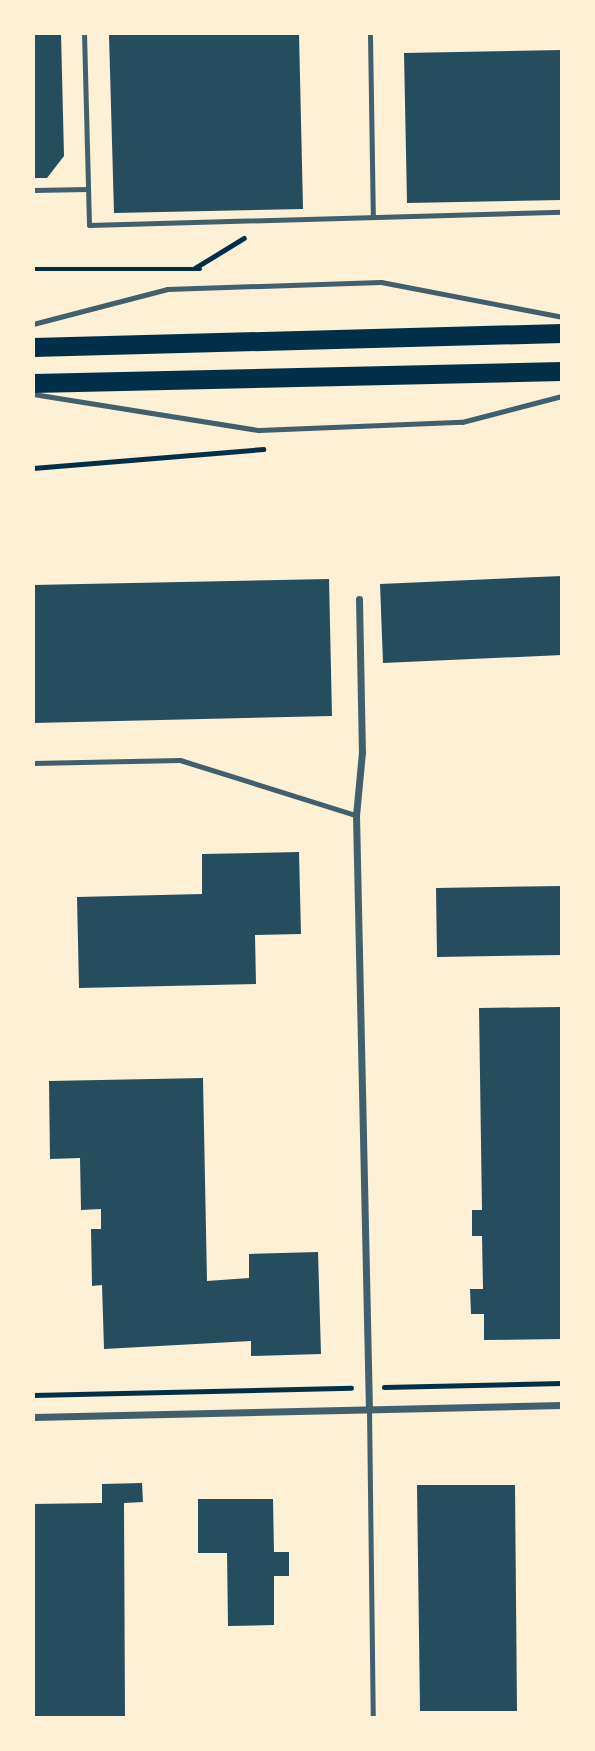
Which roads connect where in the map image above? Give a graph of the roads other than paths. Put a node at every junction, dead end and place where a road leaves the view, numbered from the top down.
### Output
1 (84, 33) edge
2 (370, 35) edge
3 (88, 189) junction
4 (33, 190) edge
5 (562, 212) edge
6 (373, 217) junction
7 (562, 317) edge
8 (33, 324) edge
9 (562, 333) edge
10 (33, 347) edge
11 (562, 371) edge
12 (33, 383) edge
13 (33, 394) edge
14 (562, 396) edge
15 (359, 599) dead end
16 (33, 764) edge
17 (356, 815) junction
18 (562, 1405) edge
19 (369, 1409) junction
20 (33, 1416) edge
21 (373, 1718) edge

1 - 3 lane
2 - 6 lane
3 - 4 lane
3 - 6 lane
5 - 6 lane
7 - 8 lane
9 - 10 highway
11 - 12 highway
13 - 14 lane
15 - 17 street
16 - 17 lane
17 - 19 street
18 - 19 street
19 - 20 street
19 - 21 lane

